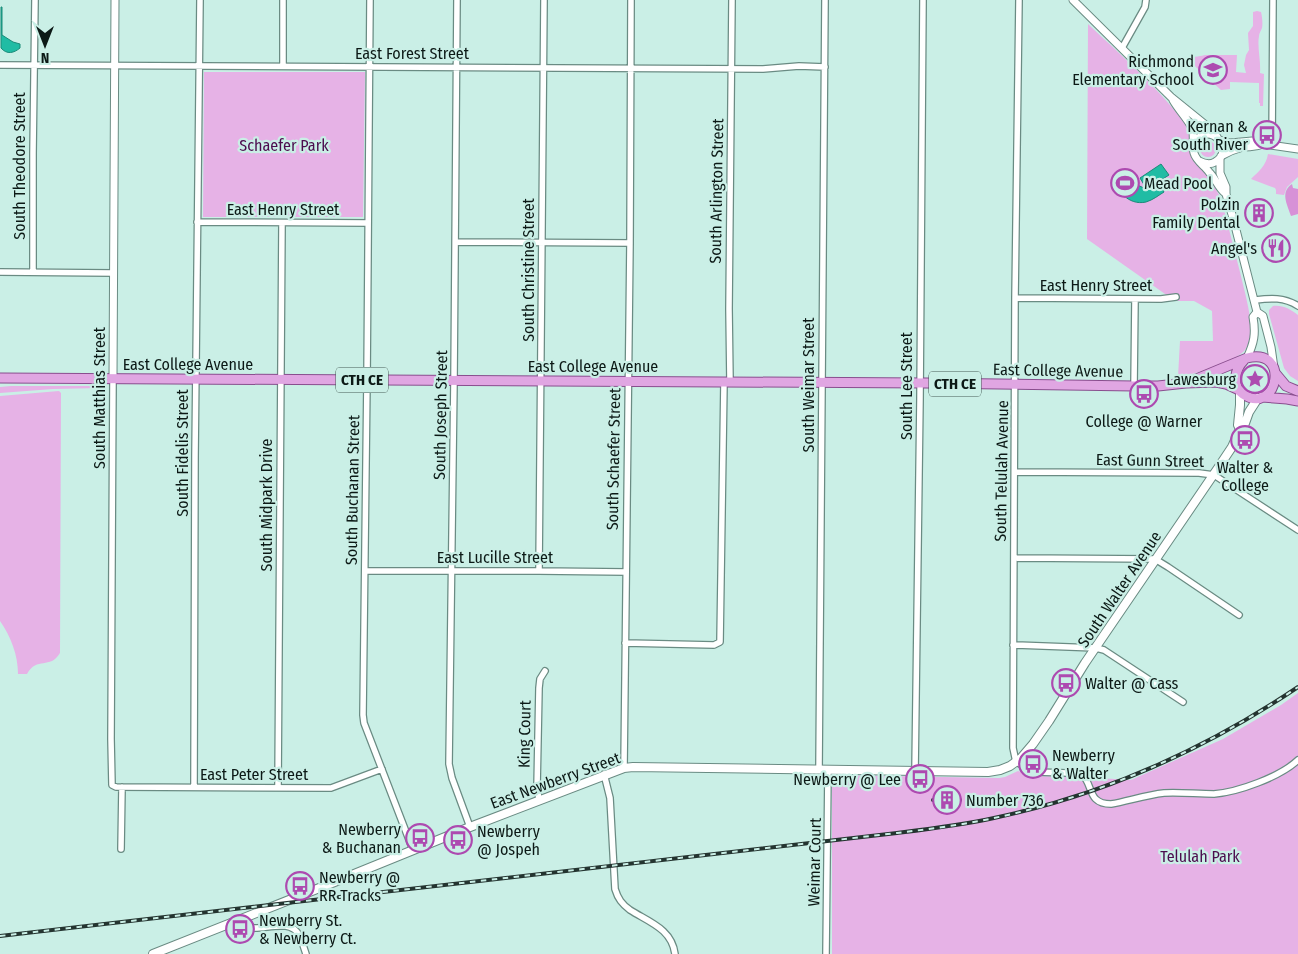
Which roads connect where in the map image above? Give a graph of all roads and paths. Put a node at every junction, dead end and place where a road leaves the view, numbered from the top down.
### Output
1 (35, 0) edge
2 (115, 0) edge
3 (200, 0) edge
4 (283, 0) edge
5 (370, 0) edge
6 (457, 0) edge
7 (544, 0) edge
8 (631, 0) edge
9 (732, 0) edge
10 (825, 0) edge
11 (923, 0) edge
12 (1020, 0) edge
13 (1073, 0) edge
14 (1146, 0) edge
15 (1274, 0) edge
16 (1122, 48) junction
17 (0, 65) edge
18 (34, 65) junction
19 (115, 65) junction
20 (200, 66) junction
21 (283, 66) junction
22 (370, 67) junction
23 (457, 67) junction
24 (825, 67) junction
25 (544, 68) junction
26 (630, 68) junction
27 (731, 69) junction
28 (1171, 97) junction
29 (1218, 138) junction
30 (1194, 144) junction
31 (1263, 144) junction
32 (1272, 145) junction
33 (1298, 149) edge
34 (1220, 157) junction
35 (1199, 160) junction
36 (1226, 194) junction
37 (197, 222) junction
38 (282, 223) junction
39 (368, 223) junction
40 (456, 242) junction
41 (542, 242) junction
42 (630, 243) junction
43 (0, 272) edge
44 (33, 272) junction
45 (113, 273) junction
46 (1015, 298) junction
47 (1176, 298) dead end
48 (1135, 299) junction
49 (1255, 300) junction
50 (1298, 306) edge
51 (1257, 312) junction
52 (1245, 359) junction
53 (1275, 371) junction
54 (0, 378) edge
55 (112, 379) junction
56 (196, 379) junction
57 (280, 380) junction
58 (367, 380) junction
59 (454, 381) junction
60 (541, 381) junction
61 (628, 382) junction
62 (727, 382) junction
63 (822, 383) junction
64 (1186, 383) junction
65 (919, 384) junction
66 (1016, 385) junction
67 (1134, 386) junction
68 (1239, 390) junction
69 (1298, 391) edge
70 (1260, 398) junction
71 (1298, 402) edge
72 (1240, 429) junction
73 (1015, 472) junction
74 (1214, 475) junction
75 (1298, 530) edge
76 (1014, 558) junction
77 (1155, 559) junction
78 (365, 571) junction
79 (451, 571) junction
80 (539, 571) junction
81 (626, 572) junction
82 (1239, 615) dead end
83 (625, 643) junction
84 (1013, 645) junction
85 (1096, 648) junction
86 (546, 671) dead end
87 (1183, 702) dead end
88 (1298, 760) edge
89 (1016, 762) junction
90 (624, 768) junction
91 (382, 769) junction
92 (820, 770) junction
93 (828, 770) junction
94 (915, 772) junction
95 (1079, 773) junction
96 (604, 774) junction
97 (1100, 774) dead end
98 (122, 787) junction
99 (194, 787) junction
100 (278, 787) junction
101 (539, 799) junction
102 (470, 827) junction
103 (121, 849) dead end
104 (413, 850) junction
105 (246, 917) junction
106 (153, 954) edge
107 (306, 954) edge
108 (675, 954) edge
109 (826, 954) edge

1 - 18 street, South Theodore Street
2 - 19 street, South Matthias Street
3 - 20 street, South Fidelis Street
4 - 21 street
5 - 22 street, South Buchanan Street
6 - 23 street, South Joseph Street
7 - 25 street, South Christine Street
8 - 26 street, South Schaefer Street
9 - 27 street, South Arlington Street
10 - 24 street, South Weimar Street
11 - 65 street, South Lee Street
12 - 46 street, South Telulah Avenue
13 - 16 street
14 - 16 street
15 - 32 street
16 - 28 street
17 - 18 street, East Forest Street
18 - 19 street, East Forest Street
18 - 44 street, South Theodore Street
19 - 20 street, East Forest Street
19 - 45 street, South Matthias Street
20 - 21 street, East Forest Street
20 - 37 street, South Fidelis Street
21 - 22 street, East Forest Street
22 - 23 street, East Forest Street
22 - 39 street, South Buchanan Street
23 - 25 street, East Forest Street
23 - 40 street, South Joseph Street
24 - 27 street, East Forest Street
24 - 63 street, South Weimar Street
25 - 26 street, East Forest Street
25 - 41 street, South Christine Street
26 - 27 street, East Forest Street
26 - 42 street, South Schaefer Street
27 - 62 street, South Arlington Street
28 - 29 street
28 - 30 street
29 - 30 street
29 - 31 street
29 - 34 street
30 - 35 street
31 - 32 street
31 - 34 street
32 - 33 street
34 - 35 street
34 - 36 street
35 - 36 street
36 - 49 street
37 - 38 street, East Henry Street
37 - 56 street, South Fidelis Street
38 - 39 street, East Henry Street
38 - 57 street, South Midpark Drive
39 - 58 street, South Buchanan Street
40 - 41 street
40 - 59 street, South Joseph Street
41 - 42 street
41 - 60 street, South Christine Street
42 - 61 street, South Schaefer Street
43 - 44 street
44 - 45 street
45 - 55 street, South Matthias Street
46 - 48 street, East Henry Street
46 - 66 street, South Telulah Avenue
47 - 48 street, East Henry Street
48 - 67 street
49 - 50 street
49 - 51 street
51 - 52 street
51 - 53 street
52 - 53 main road
52 - 64 main road, East College Avenue / CTH CE
52 - 68 main road
53 - 69 main road
53 - 70 main road
54 - 55 main road, East College Avenue / CTH CE
55 - 56 main road, East College Avenue / CTH CE
55 - 98 street, South Matthias Street
56 - 57 main road, East College Avenue / CTH CE
56 - 99 street, South Fidelis Street
57 - 58 main road, East College Avenue / CTH CE
57 - 100 street, South Midpark Drive
58 - 59 main road, East College Avenue / CTH CE
58 - 78 street, South Buchanan Street
59 - 60 main road, East College Avenue / CTH CE
59 - 79 street, South Joseph Street
60 - 61 main road, East College Avenue / CTH CE
60 - 80 street, South Christine Street
61 - 62 main road, East College Avenue / CTH CE
61 - 81 street, South Schaefer Street
62 - 63 main road, East College Avenue / CTH CE
62 - 83 street, South Arlington Street
63 - 65 main road, East College Avenue / CTH CE
63 - 92 street, South Weimar Street
64 - 67 main road, East College Avenue / CTH CE
64 - 68 main road, East College Avenue / CTH CE
65 - 66 main road, East College Avenue / CTH CE
65 - 94 street, South Lee Street
66 - 67 main road, East College Avenue / CTH CE
66 - 73 street, South Telulah Avenue
68 - 70 main road
68 - 72 main road, South Walter Avenue
70 - 71 main road
70 - 72 main road, South Walter Avenue
72 - 74 main road, South Walter Avenue
73 - 74 street, East Gunn Street
73 - 76 street, South Telulah Avenue
74 - 75 street, East Gunn Street
74 - 77 main road, South Walter Avenue
76 - 77 street
76 - 84 street, South Telulah Avenue
77 - 82 street
77 - 85 main road, South Walter Avenue
78 - 79 street, East Lucille Street
78 - 91 street, South Buchanan Street
79 - 80 street, East Lucille Street
79 - 102 street, South Joseph Street
80 - 81 street, East Lucille Street
81 - 83 street, South Schaefer Street
83 - 90 street, South Schaefer Street
84 - 85 street
84 - 89 street, South Telulah Avenue
85 - 87 street
85 - 89 main road, South Walter Avenue
86 - 101 street, King Court
88 - 95 street
89 - 94 main road, East Newberry Street
89 - 95 street
90 - 92 main road, East Newberry Street
90 - 96 main road, East Newberry Street
91 - 100 street, East Peter Street
91 - 104 street, South Buchanan Street
92 - 93 main road, East Newberry Street
93 - 94 main road, East Newberry Street
93 - 109 street, Weimar Court
95 - 97 street
96 - 101 main road, East Newberry Street
96 - 108 street
98 - 99 street, East Peter Street
98 - 103 street
99 - 100 street, East Peter Street
101 - 102 main road, East Newberry Street
102 - 104 main road, East Newberry Street
104 - 105 main road, East Newberry Street
105 - 106 main road, East Newberry Street
105 - 107 street

